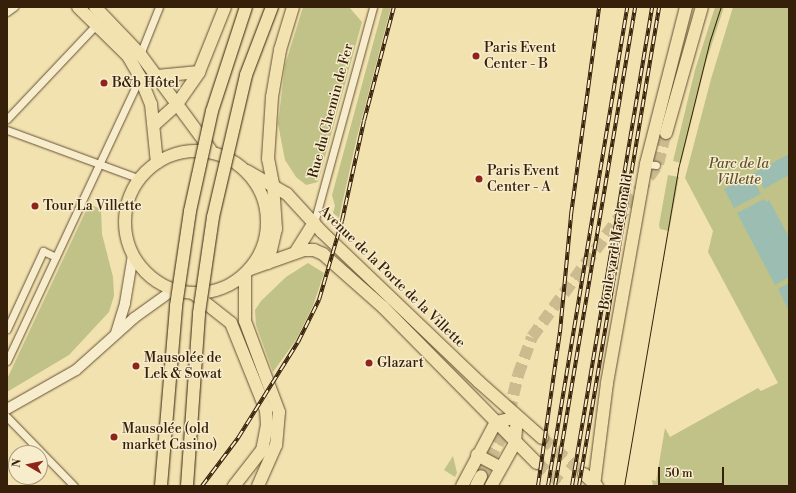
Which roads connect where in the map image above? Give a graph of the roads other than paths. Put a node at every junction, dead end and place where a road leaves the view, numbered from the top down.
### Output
1 (14, 7) edge
2 (78, 7) edge
3 (95, 7) edge
4 (159, 7) edge
5 (225, 7) edge
6 (246, 7) edge
7 (272, 7) edge
8 (293, 7) edge
9 (373, 7) edge
10 (686, 7) edge
11 (702, 7) edge
12 (7, 12) edge
13 (96, 25) junction
14 (127, 47) junction
15 (142, 49) junction
16 (137, 72) junction
17 (199, 72) junction
18 (156, 76) junction
19 (177, 104) junction
20 (7, 119) edge
21 (154, 125) junction
22 (7, 130) edge
23 (666, 134) tunnel mouth
24 (213, 154) junction
25 (157, 163) junction
26 (99, 164) junction
27 (241, 167) junction
28 (140, 179) junction
29 (273, 184) junction
30 (314, 223) junction
31 (295, 253) junction
32 (133, 255) junction
33 (56, 257) junction
34 (268, 263) junction
35 (247, 271) junction
36 (173, 290) junction
37 (193, 294) junction
38 (7, 328) edge
39 (115, 334) junction
40 (7, 361) edge
41 (479, 382) junction
42 (469, 392) junction
43 (7, 409) edge
44 (7, 417) edge
45 (517, 417) junction
46 (496, 422) junction
47 (542, 438) tunnel mouth
48 (515, 443) junction
49 (477, 455) junction
50 (537, 463) tunnel mouth
51 (500, 467) junction
52 (584, 474) tunnel mouth
53 (595, 485) edge
54 (74, 486) edge
55 (162, 486) edge
56 (187, 486) edge
57 (234, 486) edge
58 (258, 486) edge
59 (462, 486) edge
60 (491, 486) edge

1 - 12 street
2 - 13 main road
3 - 14 main road
4 - 15 street
5 - 17 main road
6 - 55 main road, bridge
7 - 56 main road, bridge
8 - 29 main road
9 - 30 street, Rue du Chemin de Fer
10 - 53 main road, Boulevard Macdonald
11 - 23 main road
13 - 14 main road
13 - 20 street
14 - 15 main road
14 - 16 main road
15 - 16 street
15 - 18 main road
16 - 21 main road
16 - 26 street
17 - 18 main road
17 - 19 main road
18 - 19 main road
19 - 21 main road
19 - 24 main road
21 - 25 main road
22 - 26 street
24 - 25 main road
24 - 27 main road
25 - 28 main road
26 - 28 street
26 - 33 street
27 - 29 main road, Avenue de la Porte de la Villette
27 - 35 main road
28 - 32 main road
29 - 30 main road, Avenue de la Porte de la Villette
29 - 34 main road
30 - 31 main road
30 - 41 main road, Avenue de la Porte de la Villette
31 - 34 main road, Avenue de la Porte de la Villette
31 - 42 main road, Avenue de la Porte de la Villette
32 - 36 main road
32 - 39 main road
33 - 38 street
33 - 40 street
34 - 35 main road, Avenue de la Porte de la Villette
35 - 37 main road
35 - 58 main road
36 - 37 main road
36 - 39 main road
37 - 57 main road
39 - 43 main road
41 - 42 main road
41 - 45 main road, Avenue de la Porte de la Villette
42 - 46 main road, Avenue de la Porte de la Villette
44 - 54 street
45 - 46 main road
45 - 47 main road, Avenue de la Porte de la Villette
45 - 48 main road
46 - 48 main road, Avenue de la Porte de la Villette
46 - 49 main road
48 - 50 main road, Avenue de la Porte de la Villette
48 - 51 main road
49 - 51 main road
49 - 59 main road
51 - 60 main road
52 - 53 main road

